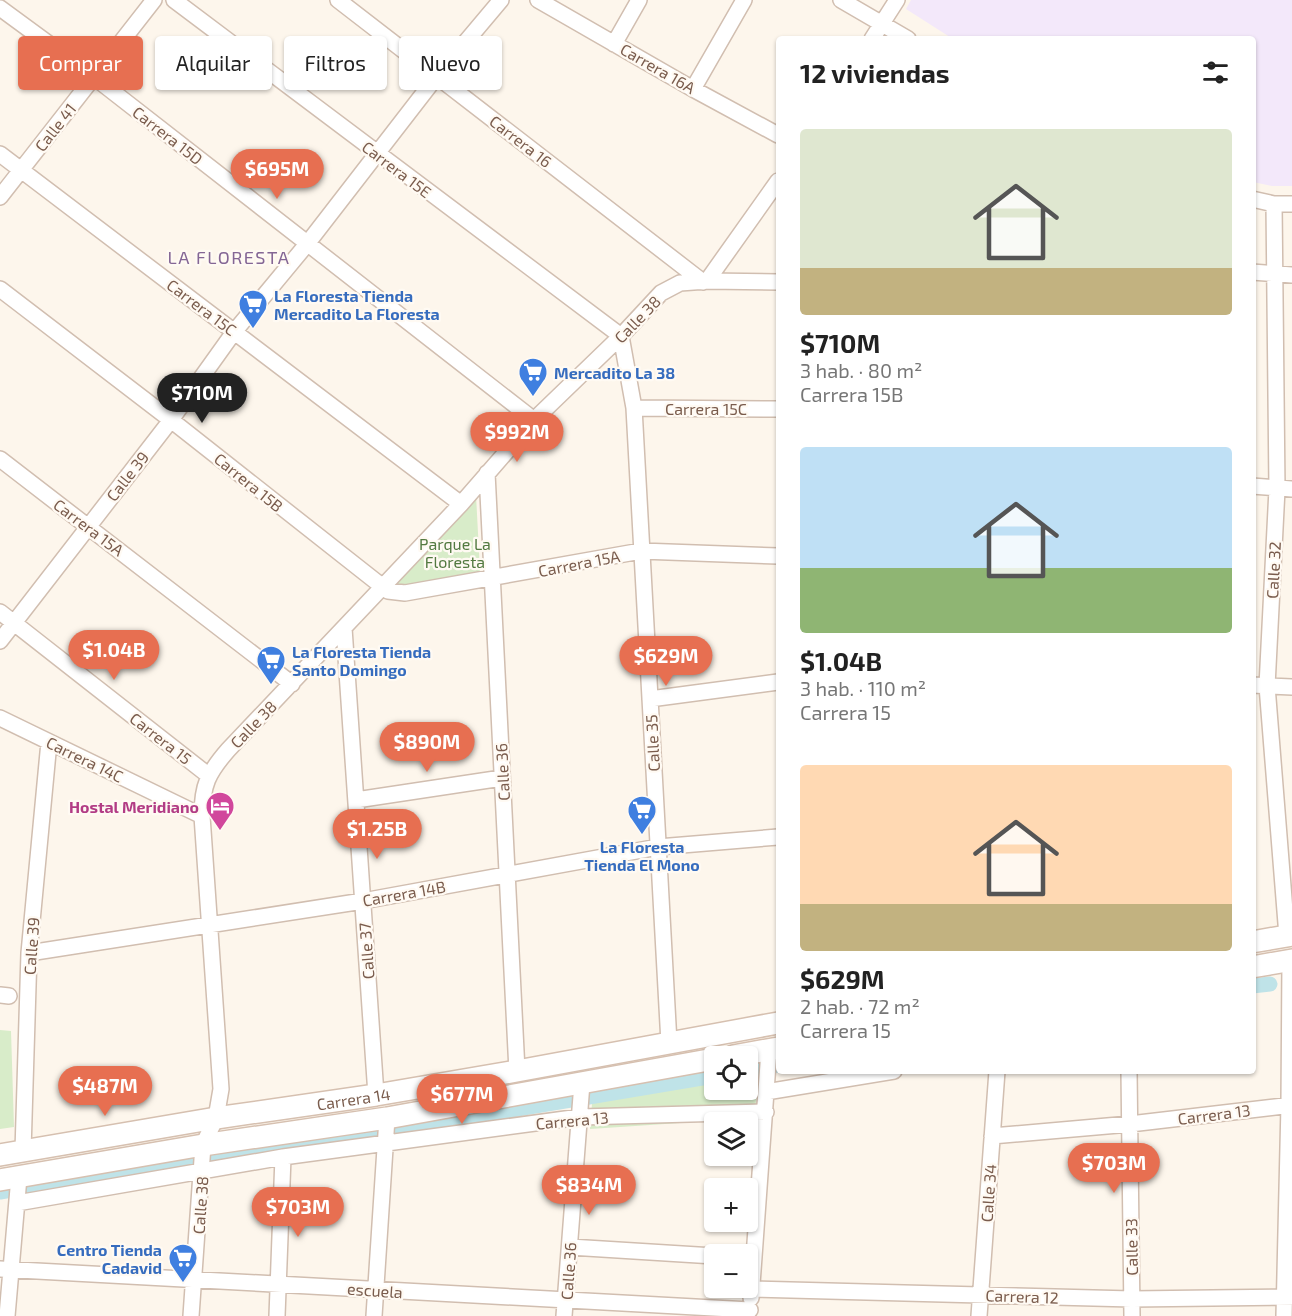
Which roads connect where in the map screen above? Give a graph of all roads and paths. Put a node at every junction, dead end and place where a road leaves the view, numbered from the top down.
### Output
1 (7, 0) edge
2 (154, 0) edge
3 (174, 0) edge
4 (338, 0) edge
5 (501, 0) edge
6 (538, 0) edge
7 (639, 0) edge
8 (744, 0) edge
9 (841, 0) edge
10 (895, 1) edge
11 (0, 8) edge
12 (882, 24) junction
13 (38, 36) edge
14 (126, 36) edge
15 (470, 36) edge
16 (874, 36) edge
17 (903, 36) edge
18 (614, 44) junction
19 (399, 47) edge
20 (693, 89) junction
21 (84, 90) edge
22 (111, 90) edge
23 (425, 90) edge
24 (454, 90) edge
25 (776, 134) edge
26 (0, 154) edge
27 (376, 154) junction
28 (21, 170) junction
29 (776, 184) edge
30 (0, 197) edge
31 (1256, 200) edge
32 (1274, 204) junction
33 (1292, 204) edge
34 (307, 244) junction
35 (1256, 272) edge
36 (1275, 274) junction
37 (1292, 275) edge
38 (705, 281) junction
39 (776, 282) edge
40 (0, 289) edge
41 (234, 332) junction
42 (621, 336) junction
43 (634, 408) junction
44 (776, 409) edge
45 (171, 420) junction
46 (534, 420) junction
47 (0, 459) edge
48 (487, 473) junction
49 (1256, 486) edge
50 (1284, 489) edge
51 (461, 504) junction
52 (88, 525) junction
53 (641, 551) junction
54 (776, 556) edge
55 (492, 579) junction
56 (382, 588) junction
57 (0, 612) edge
58 (14, 623) junction
59 (344, 628) junction
60 (0, 641) edge
61 (776, 682) edge
62 (292, 684) junction
63 (1260, 686) edge
64 (1292, 687) edge
65 (650, 699) junction
66 (0, 718) edge
67 (49, 742) junction
68 (208, 776) junction
69 (502, 778) junction
70 (356, 800) junction
71 (202, 816) junction
72 (776, 837) edge
73 (658, 847) junction
74 (507, 875) junction
75 (363, 901) junction
76 (210, 926) junction
77 (1289, 935) edge
78 (1256, 941) edge
79 (29, 953) junction
80 (1291, 960) edge
81 (1256, 966) edge
82 (776, 1023) edge
83 (669, 1043) junction
84 (772, 1053) edge
85 (704, 1061) edge
86 (517, 1071) junction
87 (869, 1074) edge
88 (998, 1074) edge
89 (1129, 1074) edge
90 (767, 1086) junction
91 (582, 1088) junction
92 (376, 1095) junction
93 (1291, 1105) edge
94 (766, 1112) junction
95 (580, 1115) junction
96 (216, 1118) junction
97 (1130, 1124) junction
98 (386, 1133) junction
99 (992, 1136) junction
100 (23, 1151) junction
101 (0, 1155) edge
102 (283, 1157) junction
103 (203, 1159) junction
104 (12, 1180) edge
105 (17, 1202) junction
106 (752, 1244) edge
107 (570, 1247) junction
108 (704, 1255) edge
109 (6, 1269) edge
110 (194, 1279) junction
111 (280, 1283) junction
112 (758, 1289) edge
113 (376, 1290) junction
114 (981, 1295) junction
115 (1288, 1296) edge
116 (751, 1298) edge
117 (1132, 1299) junction
118 (566, 1300) junction
119 (750, 1313) edge
120 (7, 1316) edge
121 (191, 1316) edge
122 (277, 1316) edge
123 (374, 1316) edge
124 (564, 1316) edge
125 (980, 1316) edge
126 (1132, 1316) edge
127 (1284, 1316) edge

1 - 11 street
2 - 14 street, Calle 41
3 - 27 street, Carrera 15E
4 - 19 street, Carrera 16
5 - 15 street, Calle 39
6 - 18 street, Carrera 16A
7 - 18 street
8 - 20 street
9 - 12 street
10 - 12 street
11 - 13 street, Carrera 15D
12 - 16 street
12 - 17 street
18 - 20 street, Carrera 16A
20 - 25 street, Carrera 16A
21 - 28 street, Calle 41
22 - 34 street, Carrera 15D
23 - 27 street, Calle 39
24 - 38 street, Carrera 16
26 - 28 street, Carrera 15C
27 - 34 street, Calle 39
27 - 42 street, Carrera 15E
28 - 30 street, Calle 41
28 - 41 street, Carrera 15C
29 - 38 street
31 - 32 street
32 - 33 street
32 - 36 street, Calle 32
34 - 41 street, Calle 39
34 - 46 street, Carrera 15D
35 - 36 street
36 - 37 street
36 - 50 street, Calle 32
38 - 39 street
38 - 42 street, Calle 38
40 - 45 street, Carrera 15B
41 - 45 street, Calle 39
41 - 51 street, Carrera 15C
42 - 43 street, Calle 35
42 - 46 street, Calle 38
43 - 44 street, Carrera 15C
43 - 53 street, Calle 35
45 - 52 street, Calle 39
45 - 56 street, Carrera 15B
46 - 48 street, Calle 38
47 - 52 street, Carrera 15A
48 - 51 street, Calle 38
48 - 55 street, Calle 36
49 - 50 street
50 - 63 street, Calle 32
51 - 56 street, Calle 38
52 - 58 street, Calle 39
52 - 62 street, Carrera 15A
53 - 54 street, Carrera 15A
53 - 55 street, Carrera 15A
53 - 65 street, Calle 35
55 - 56 street, Carrera 15A
55 - 69 street, Calle 36
56 - 59 street, Calle 38
57 - 58 street, Carrera 15
58 - 60 street, Calle 39
58 - 68 street, Carrera 15
59 - 62 street, Calle 38
59 - 70 street, Calle 37
61 - 65 street
62 - 68 street, Calle 38
63 - 64 street
63 - 77 street, Calle 32
65 - 73 street, Calle 35
66 - 67 street, Carrera 14C
67 - 71 street, Carrera 14C
67 - 79 street, Calle 39
68 - 71 street, Calle 38
69 - 70 street
69 - 74 street, Calle 36
70 - 75 street, Calle 37
71 - 76 street, Calle 38
72 - 73 street, Carrera 14B
73 - 74 street, Carrera 14B
73 - 83 street, Calle 35
74 - 75 street, Carrera 14B
74 - 86 street, Calle 36
75 - 76 street, Carrera 14B
75 - 92 street, Calle 37
76 - 79 street, Carrera 14B
76 - 96 street, Calle 38
77 - 78 main road
79 - 100 street, Calle 39
80 - 81 main road
80 - 93 street
82 - 83 main road, Carrera 14
83 - 86 main road, Carrera 14
84 - 90 street
85 - 91 main road, Carrera 14
86 - 92 main road, Carrera 14
87 - 90 street
88 - 99 street, Calle 34
89 - 97 street, Calle 33
90 - 94 street
91 - 95 street, Calle 36
91 - 98 main road, Carrera 14
92 - 96 main road, Carrera 14
93 - 97 street, Carrera 13
93 - 115 street
94 - 95 street, Carrera 13
94 - 106 street
95 - 98 street, Carrera 13
95 - 107 street, Calle 36
96 - 100 main road, Carrera 14
96 - 103 street, Calle 38
97 - 99 street, Carrera 13
97 - 117 street, Calle 33
98 - 102 street, Carrera 13
98 - 103 main road, Carrera 14
98 - 113 street
99 - 114 street, Calle 34
100 - 101 main road, Carrera 14
102 - 103 street, Carrera 13
102 - 111 street
103 - 104 main road, Carrera 14
103 - 105 street, Carrera 13
103 - 110 street, Calle 38
104 - 105 street
105 - 109 street
107 - 108 street
107 - 118 street, Calle 36
109 - 110 street, escuela
109 - 120 street
110 - 111 street, escuela
110 - 121 street, Calle 38
111 - 113 street, escuela
111 - 122 street
112 - 114 street, Carrera 12
113 - 118 street, escuela
113 - 123 street
114 - 117 street, Carrera 12
114 - 125 street, Calle 34
115 - 117 street, Carrera 12
115 - 127 street
116 - 119 street
117 - 126 street, Calle 33
118 - 119 street, escuela
118 - 124 street, Calle 36

